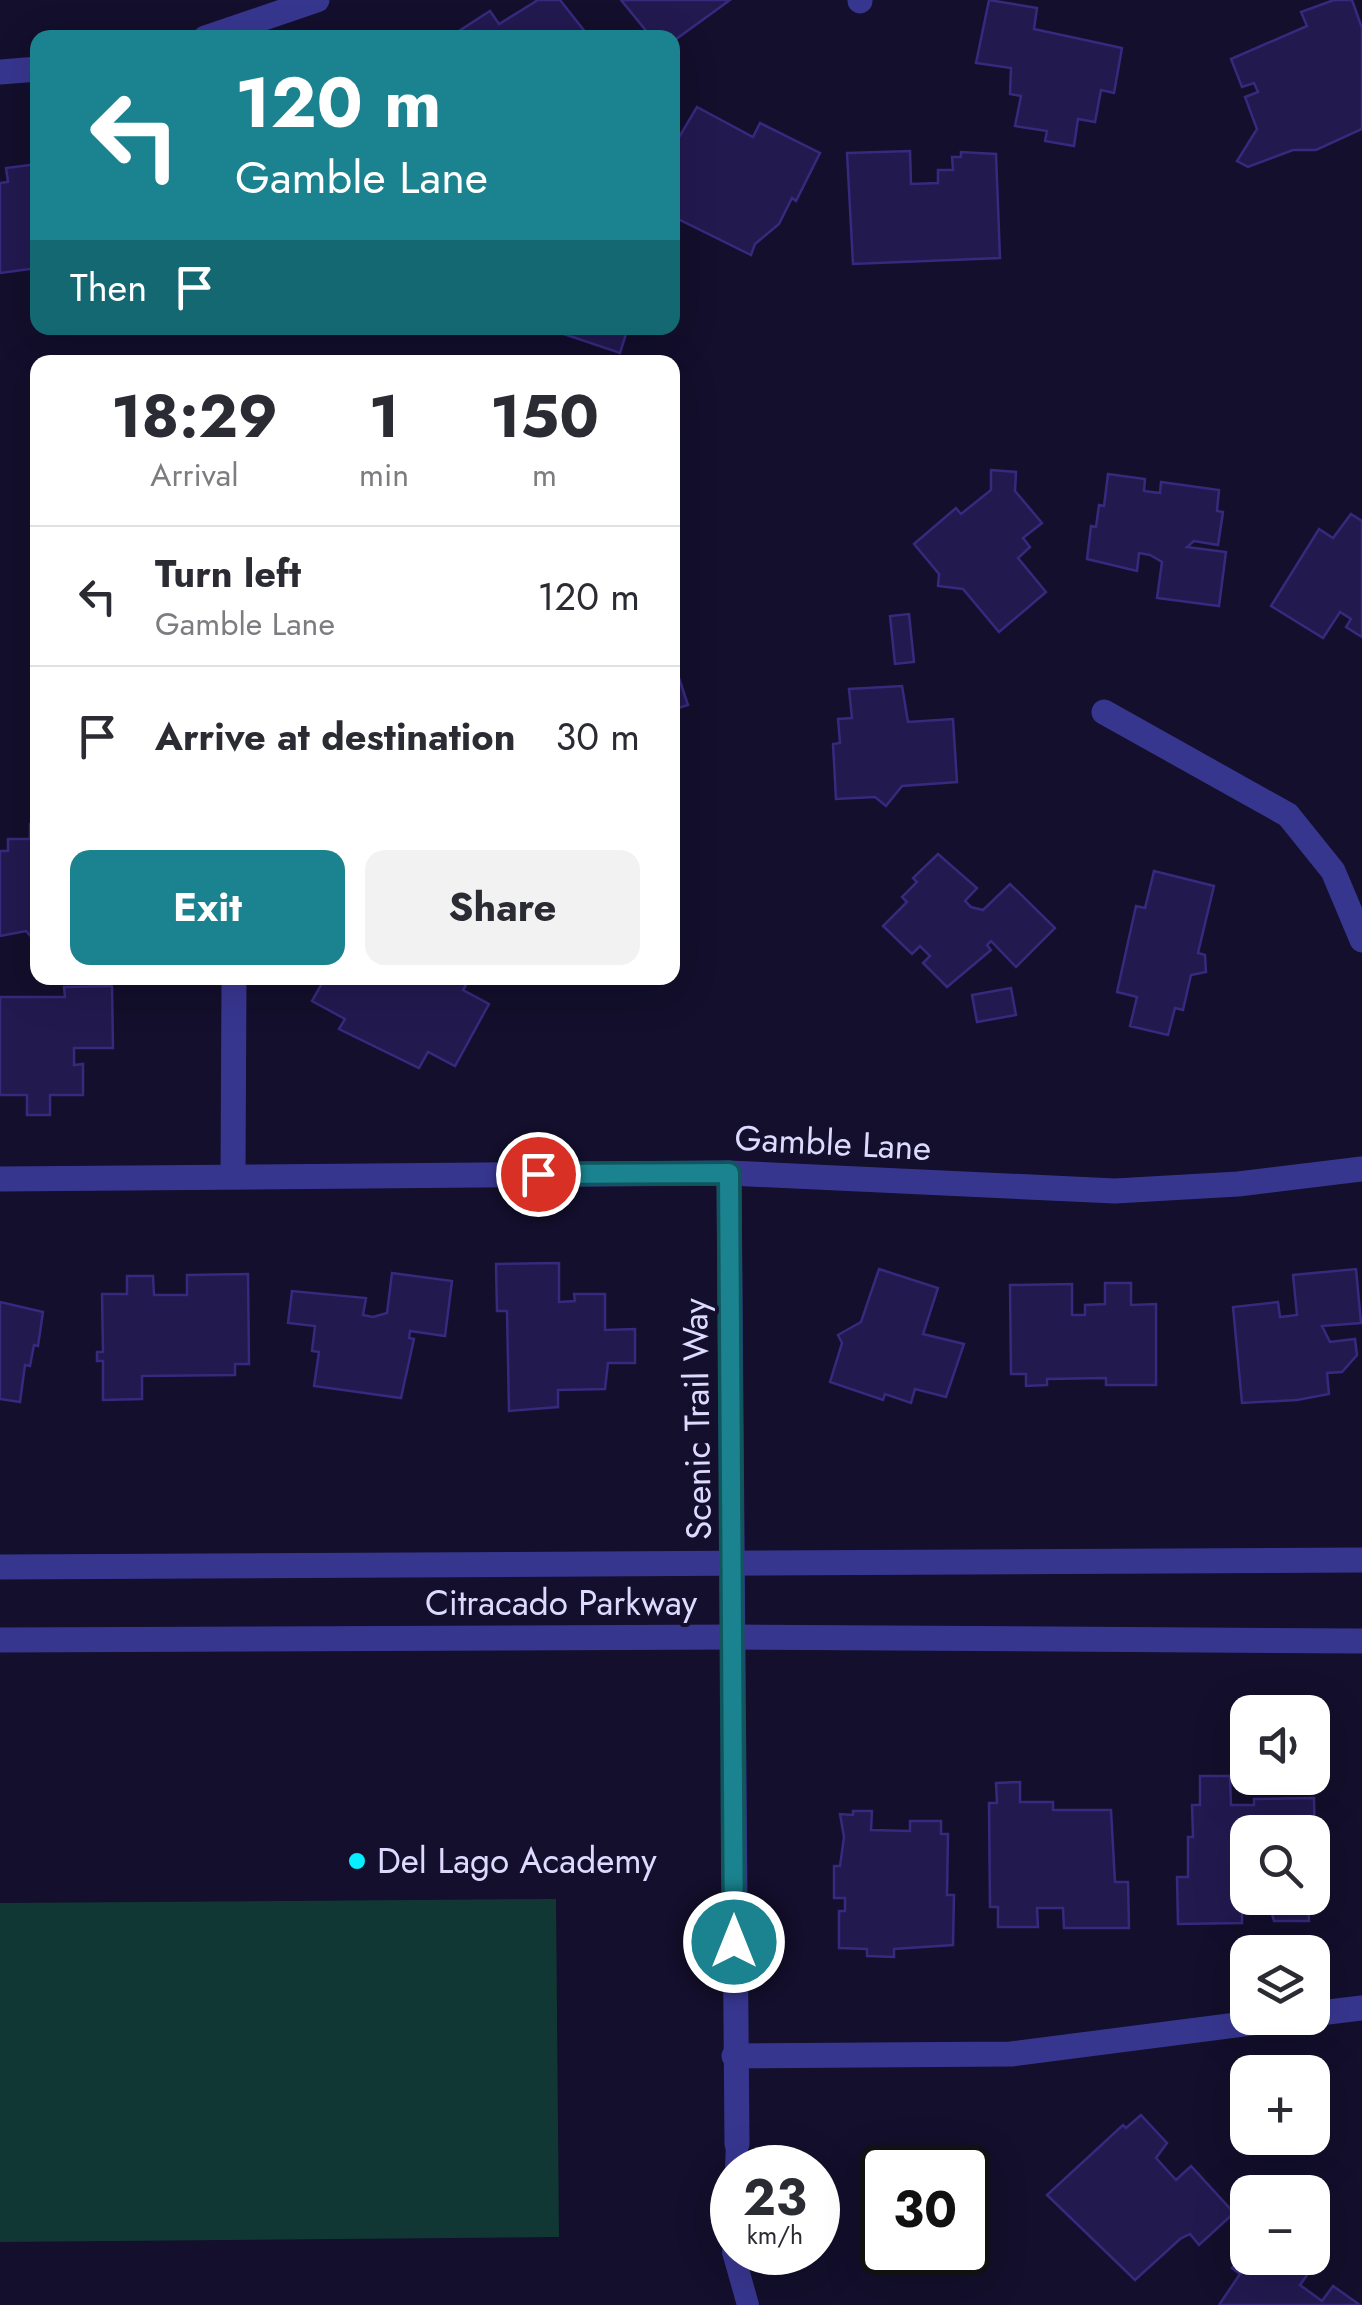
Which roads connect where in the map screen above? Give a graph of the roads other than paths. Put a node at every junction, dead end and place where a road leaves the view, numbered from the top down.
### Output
1 (317, 0) edge
2 (229, 30) edge
3 (30, 70) edge
4 (0, 72) edge
5 (1104, 712) dead end
6 (1362, 940) edge
7 (234, 985) edge
8 (1362, 1169) edge
9 (729, 1173) junction
10 (233, 1176) junction
11 (0, 1178) edge
12 (1362, 1560) edge
13 (734, 1565) junction
14 (0, 1567) edge
15 (734, 1637) junction
16 (0, 1640) edge
17 (1362, 1642) edge
18 (1362, 2008) edge
19 (1330, 2012) edge
20 (1230, 2026) edge
21 (734, 2056) junction
22 (737, 2145) edge
23 (740, 2275) edge
24 (748, 2305) edge

1 - 2 street
3 - 4 street
5 - 6 street
7 - 10 street
8 - 9 street, Gamble Lane
9 - 10 street, Gamble Lane
9 - 13 street, Scenic Trail Way
10 - 11 street, Gamble Lane
12 - 13 street, Citracado Parkway
13 - 14 street, Citracado Parkway
13 - 15 street, Scenic Trail Way
15 - 16 street, Citracado Parkway
15 - 17 street, Citracado Parkway
15 - 21 street, Scenic Trail Way
18 - 19 street
20 - 21 street
21 - 22 street, Scenic Trail Way
23 - 24 lane

